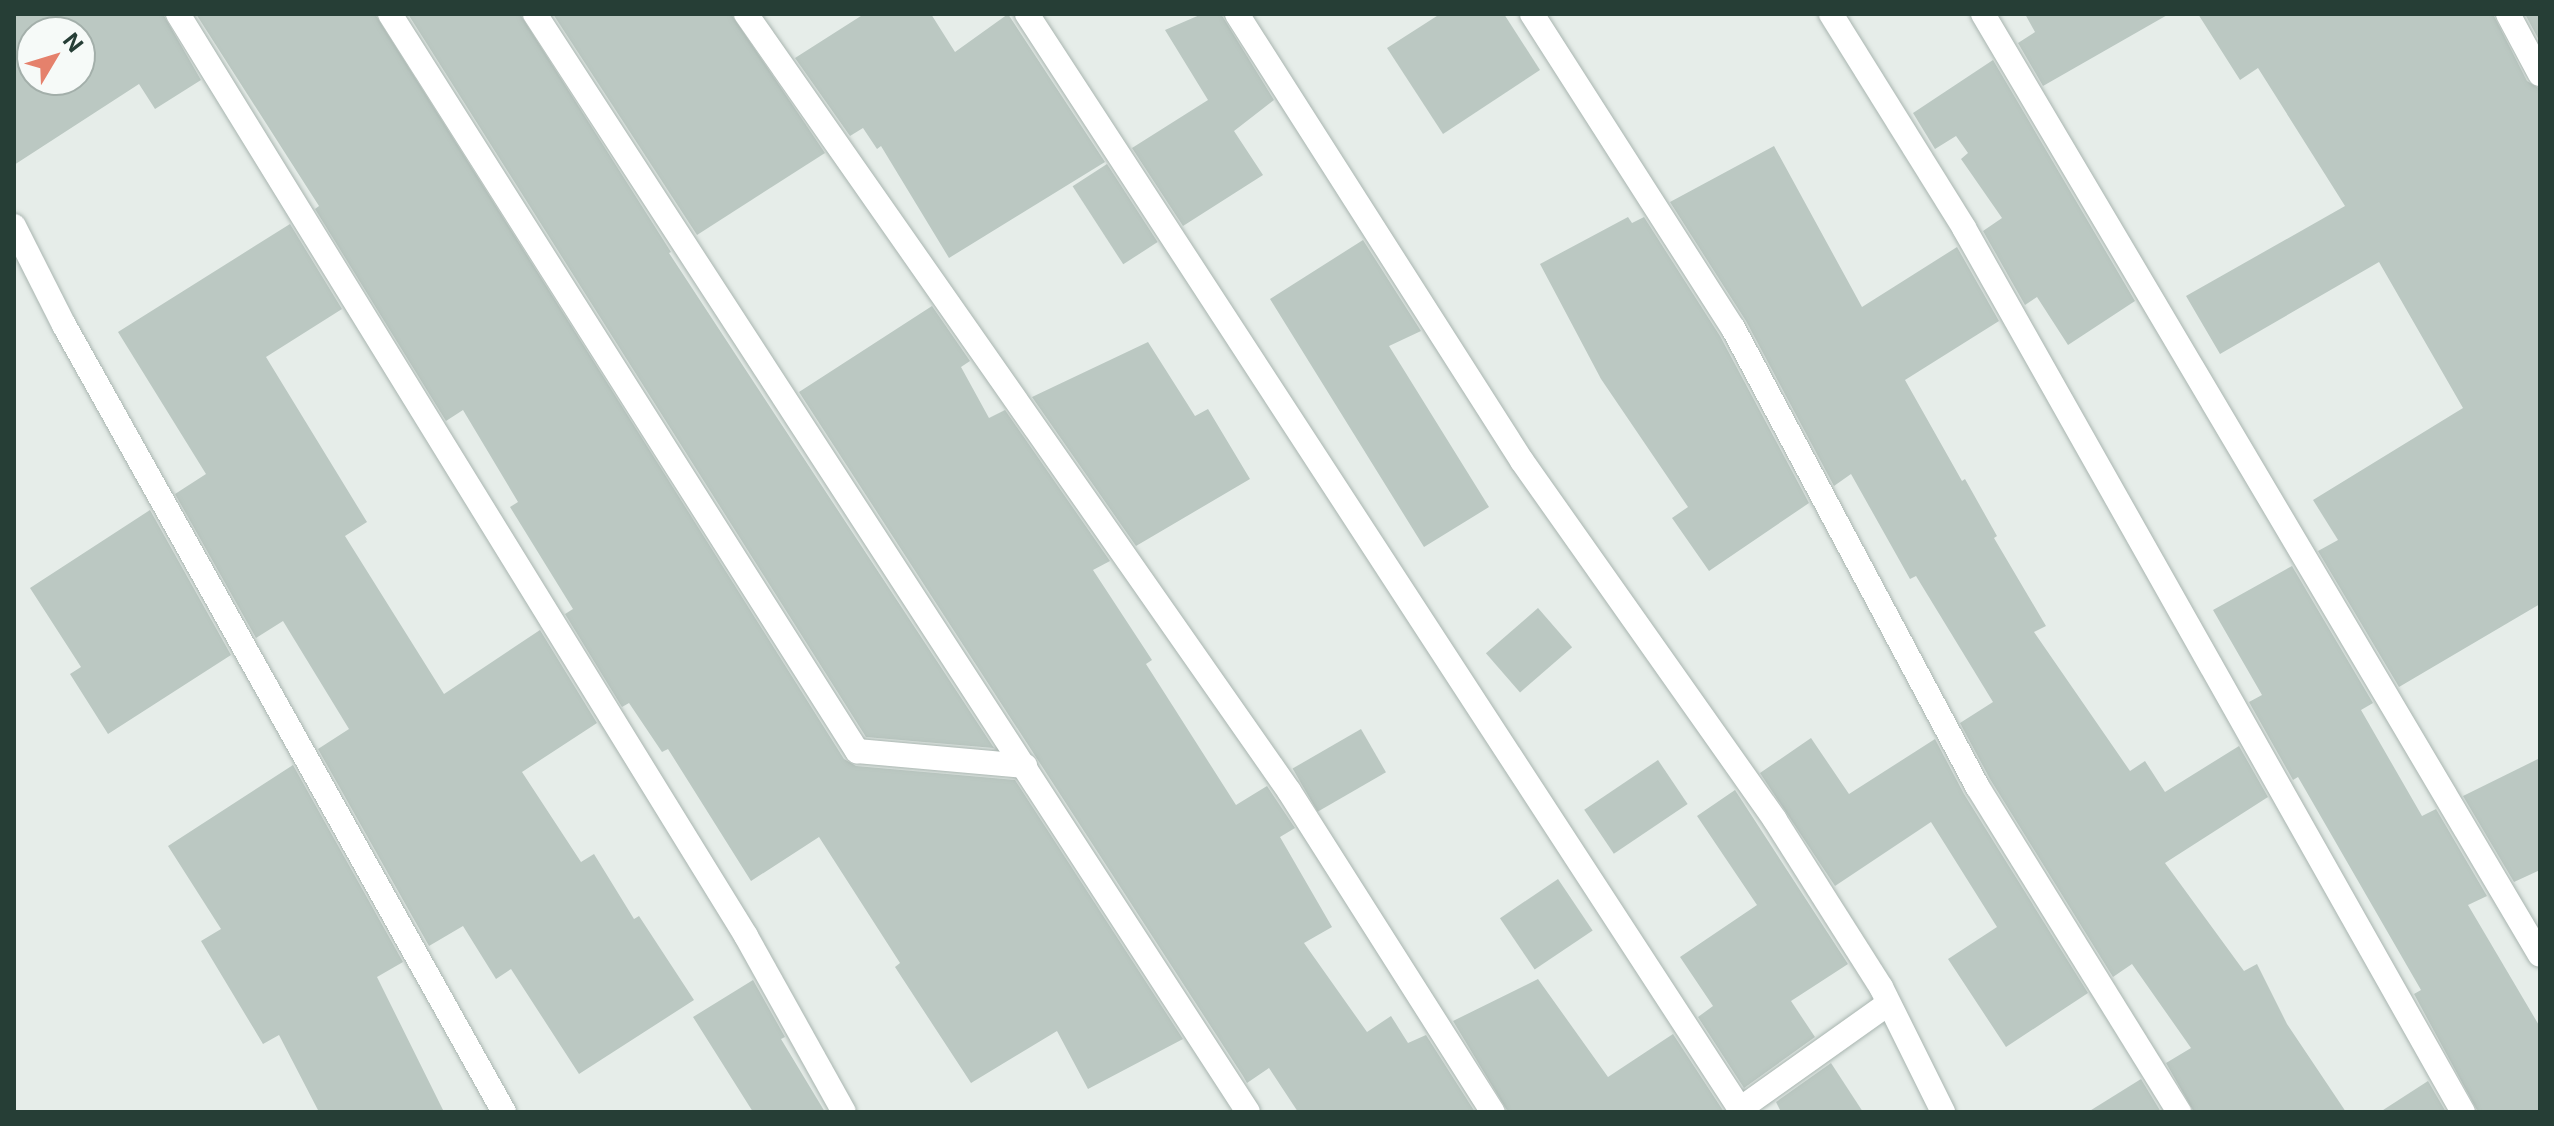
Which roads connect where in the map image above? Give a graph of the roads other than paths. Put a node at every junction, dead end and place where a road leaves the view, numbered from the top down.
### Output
1 (178, 14) edge
2 (390, 14) edge
3 (535, 14) edge
4 (746, 14) edge
5 (1027, 14) edge
6 (1237, 14) edge
7 (1532, 14) edge
8 (1831, 14) edge
9 (1983, 14) edge
10 (2508, 14) edge
11 (2540, 74) edge
12 (14, 226) edge
13 (1025, 766) junction
14 (2540, 955) edge
15 (1888, 1004) junction
16 (1741, 1111) edge
17 (504, 1112) edge
18 (844, 1112) edge
19 (1248, 1112) edge
20 (1493, 1112) edge
21 (1943, 1112) edge
22 (2179, 1112) edge
23 (2463, 1112) edge

1 - 18 street
2 - 13 street
3 - 13 street
4 - 20 street
5 - 16 street
6 - 15 street
7 - 22 street
8 - 23 street
9 - 14 street
10 - 11 street
12 - 17 street
13 - 19 street
15 - 16 street
15 - 21 street

